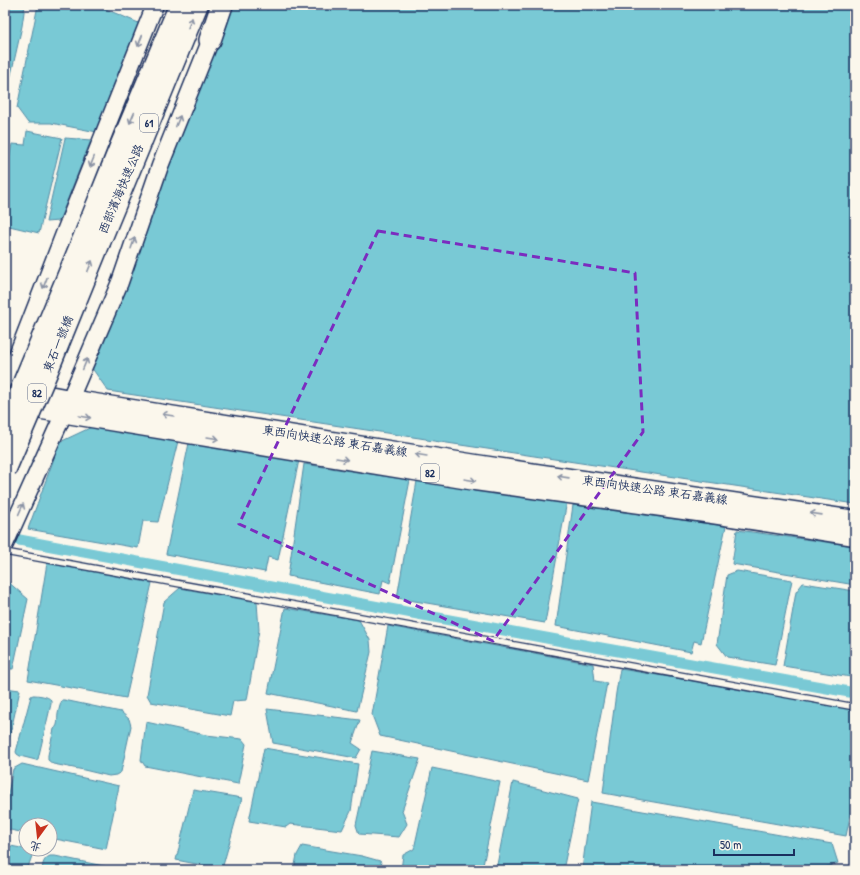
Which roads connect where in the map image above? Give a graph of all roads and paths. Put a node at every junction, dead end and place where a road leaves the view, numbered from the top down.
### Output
1 (155, 5) edge
2 (180, 5) edge
3 (197, 5) edge
4 (222, 5) edge
5 (225, 5) edge
6 (210, 40) junction
7 (64, 234) junction
8 (92, 238) junction
9 (61, 257) dead end
10 (57, 287) dead end
11 (41, 357) dead end
12 (5, 387) edge
13 (29, 398) junction
14 (5, 404) edge
15 (67, 406) junction
16 (5, 428) edge
17 (6, 472) edge
18 (855, 520) edge
19 (855, 536) edge
20 (5, 544) edge
21 (5, 552) edge
22 (855, 706) edge

1 -> 7 street
2 -> 8 highway, 西部濱海快速公路 / 61
8 -> 3 highway, 西部濱海快速公路 / 61
4 - 6 highway
5 - 6 street
15 -> 6 street
7 - 9 lane
7 -> 12 street
8 - 16 highway, 東石一號橋 / 61, bridge
17 -> 8 highway, 東石一號橋 / 61, bridge
10 - 11 lane
12 - 13 main road, 東西向快速公路 東石嘉義線 / 82
13 - 14 main road, 東西向快速公路 東石嘉義線 / 82
13 - 15 main road, 東西向快速公路 東石嘉義線 / 82
13 - 17 lane
18 -> 15 main road, 東西向快速公路 東石嘉義線 / 82
15 -> 19 main road, 東西向快速公路 東石嘉義線 / 82
20 -> 15 street
21 - 22 lane

